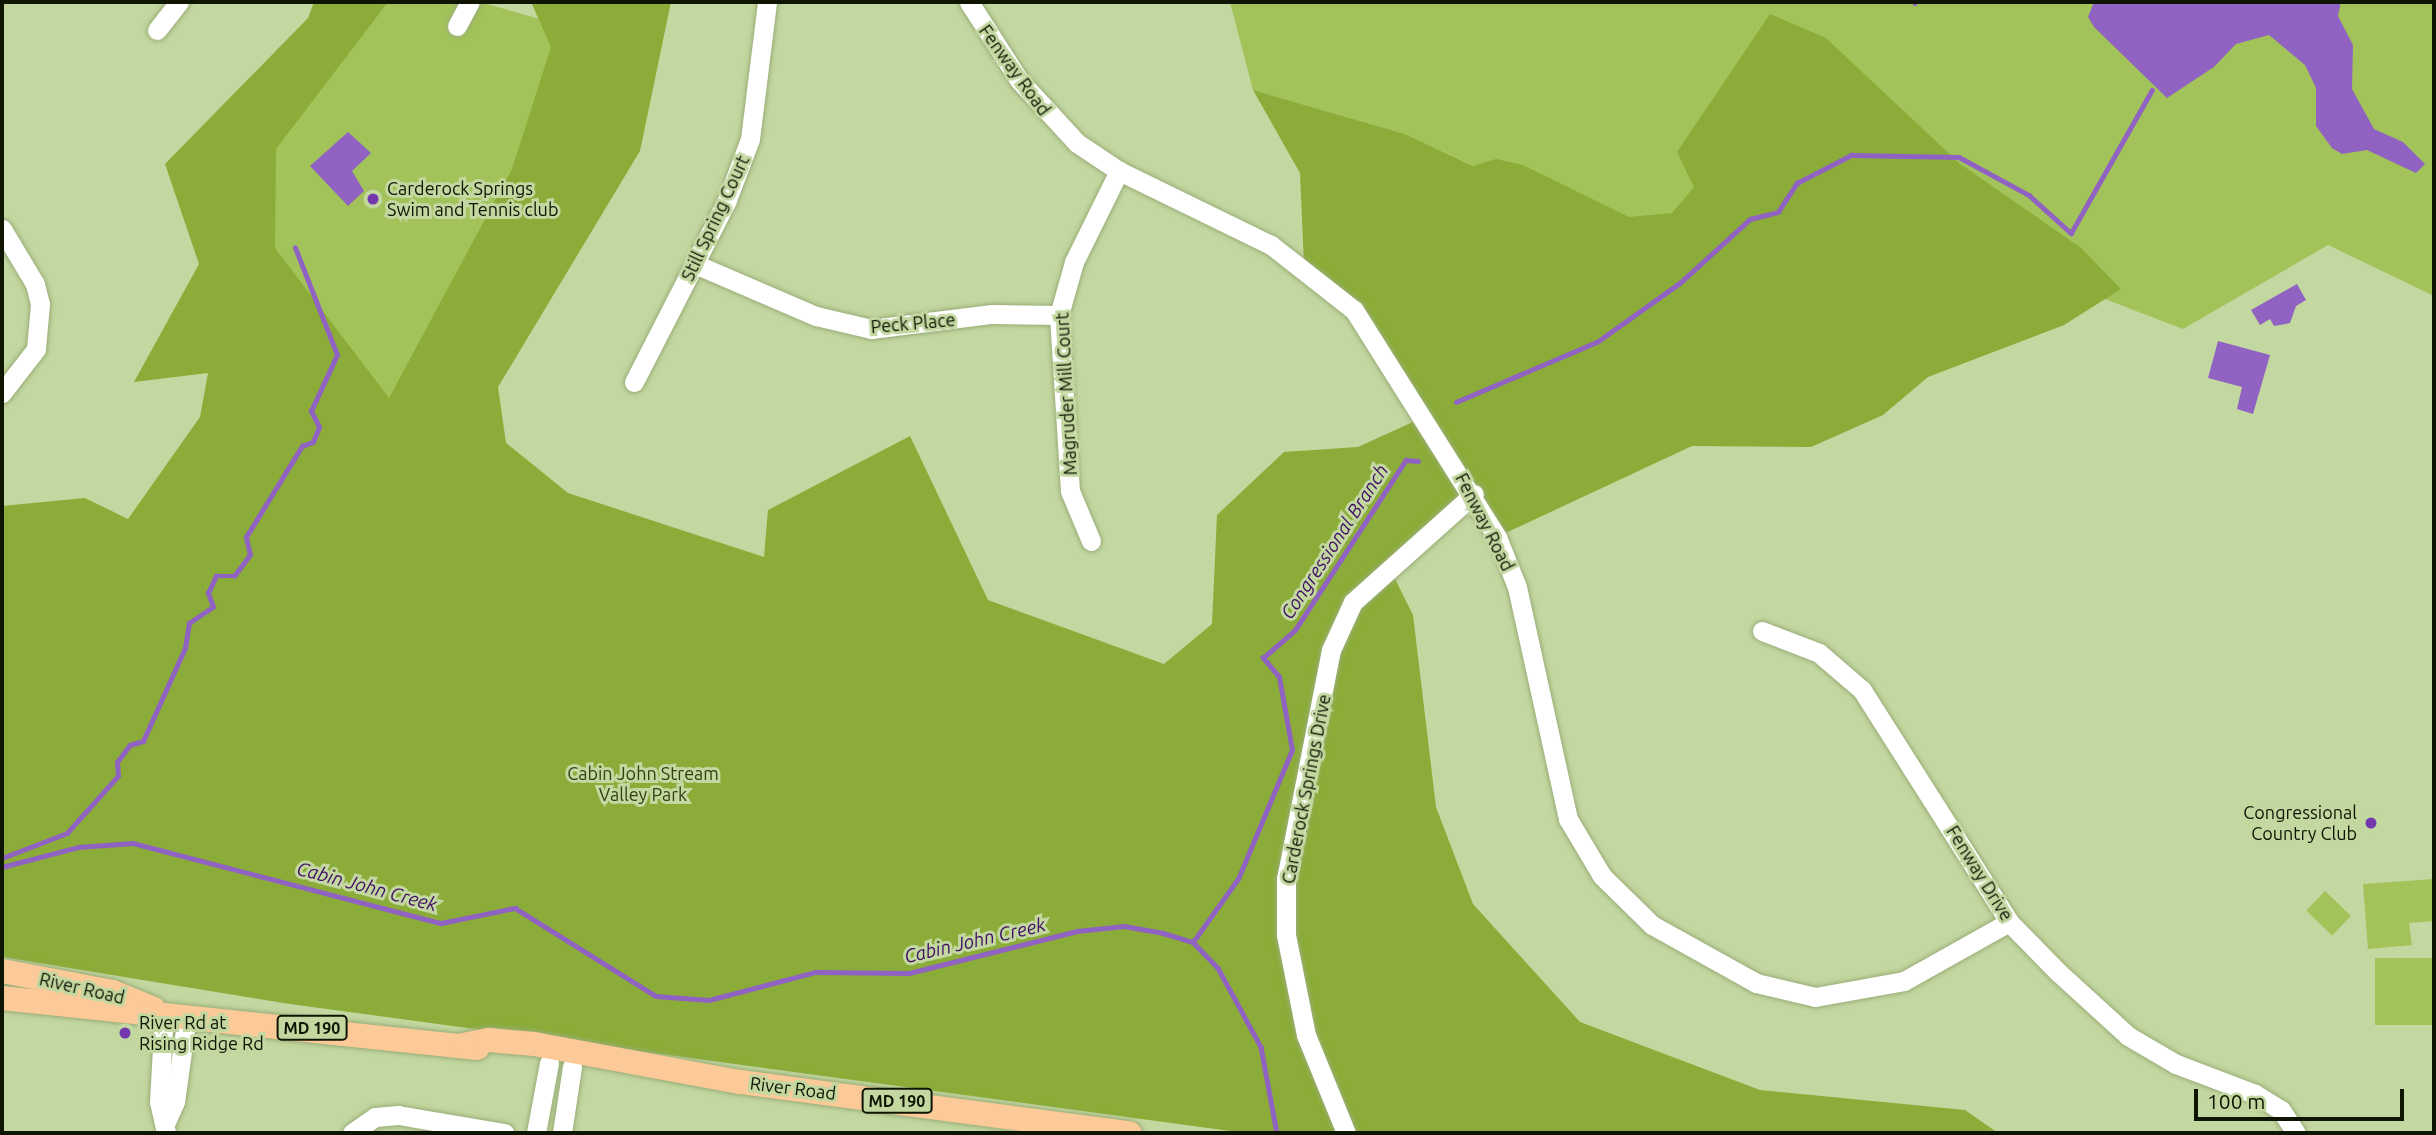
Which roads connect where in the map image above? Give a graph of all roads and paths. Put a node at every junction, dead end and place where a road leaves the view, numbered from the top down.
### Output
1 (179, 2) edge
2 (470, 2) edge
3 (767, 2) edge
4 (969, 2) edge
5 (457, 26) dead end
6 (157, 30) dead end
7 (1119, 171) junction
8 (2, 229) edge
9 (695, 264) junction
10 (1059, 315) junction
11 (634, 383) dead end
12 (2, 393) edge
13 (1474, 495) junction
14 (1091, 541) dead end
15 (1762, 631) dead end
16 (2009, 922) junction
17 (2, 971) edge
18 (2, 998) edge
19 (171, 1013) junction
20 (463, 1045) junction
21 (560, 1065) junction
22 (665, 1067) junction
23 (165, 1129) edge
24 (352, 1133) edge
25 (504, 1133) edge
26 (536, 1133) edge
27 (562, 1133) edge
28 (1130, 1133) edge
29 (1346, 1133) edge
30 (2296, 1133) edge

1 - 6 street
2 - 5 street
3 - 9 street, Still Spring Court
4 - 7 street, Fenway Road
7 - 10 street, Magruder Mill Court
7 - 13 street, Fenway Road
8 - 12 street
9 - 10 street, Peck Place
9 - 11 street, Still Spring Court
10 - 14 street, Magruder Mill Court
13 - 16 street, Fenway Road
13 - 29 street, Carderock Springs Drive
15 - 16 street, Fenway Drive
16 - 30 street, Fenway Drive
17 - 19 main road, River Road / MD 190
18 - 19 main road, River Road / MD 190
19 - 20 main road, River Road / MD 190
19 - 23 street
20 - 21 main road, River Road / MD 190
20 - 22 main road, River Road / MD 190
21 - 22 main road, River Road / MD 190
21 - 26 street
21 - 27 street
22 - 28 main road, River Road / MD 190
24 - 25 street

